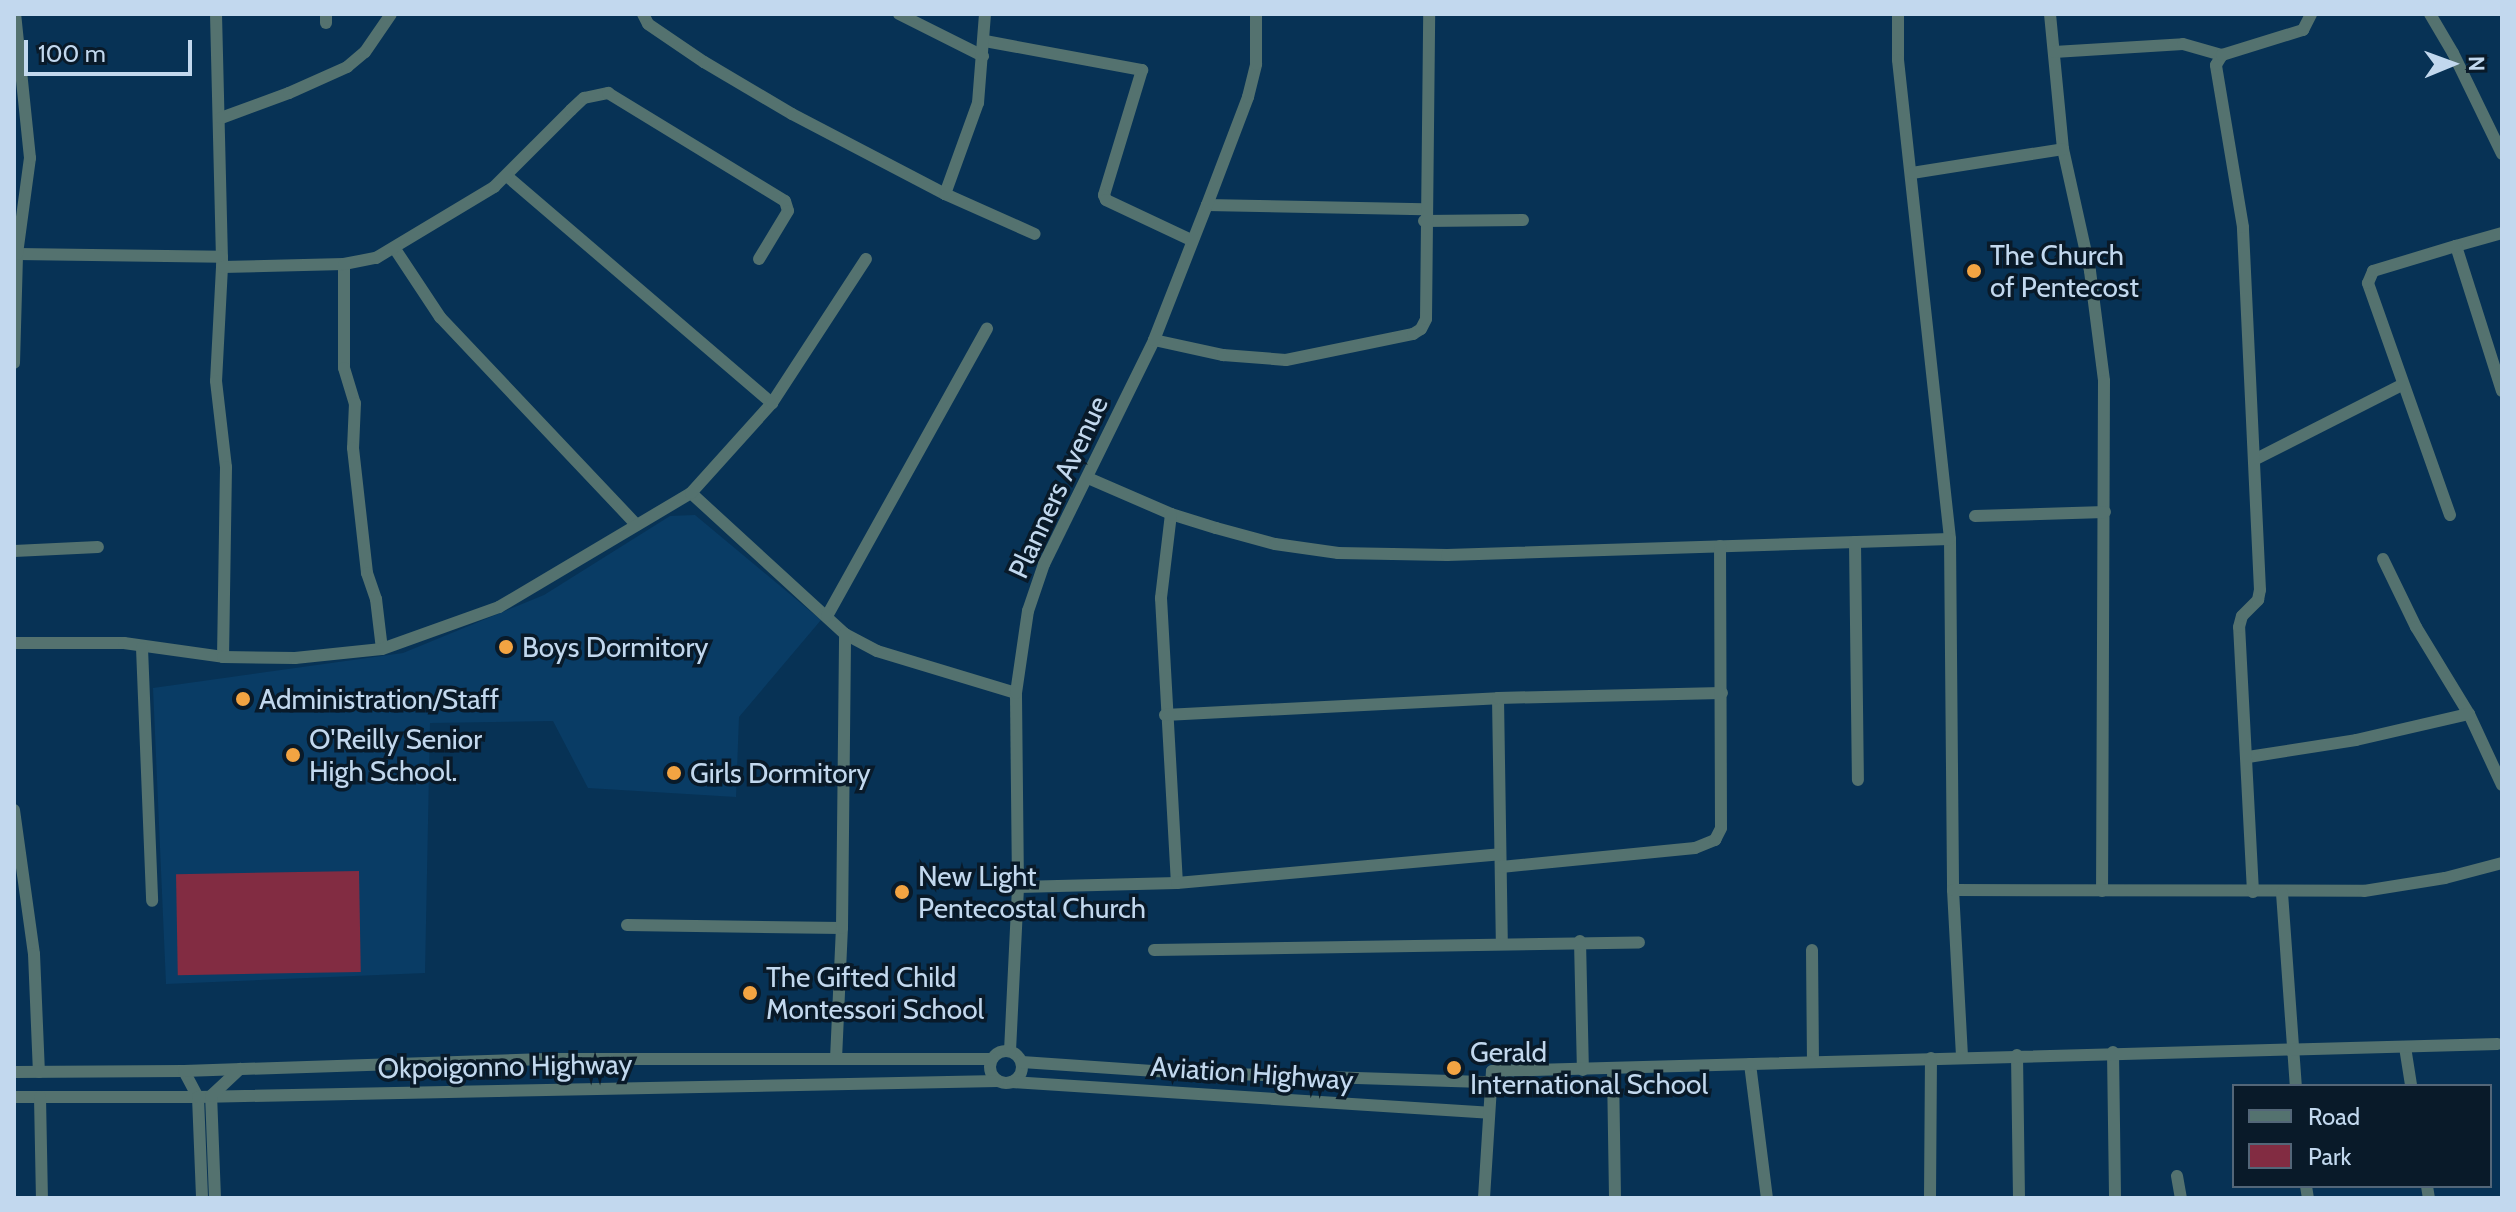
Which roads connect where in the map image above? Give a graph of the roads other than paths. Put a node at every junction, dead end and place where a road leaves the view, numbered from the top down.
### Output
1 (15, 14) edge
2 (216, 14) edge
3 (391, 14) edge
4 (643, 14) edge
5 (899, 14) edge
6 (985, 14) edge
7 (1256, 14) edge
8 (1429, 14) edge
9 (1898, 14) edge
10 (2050, 14) edge
11 (2311, 14) edge
12 (2430, 14) edge
13 (985, 41) junction
14 (2054, 52) junction
15 (2222, 55) junction
16 (983, 56) junction
17 (221, 118) junction
18 (2063, 149) junction
19 (2502, 154) edge
20 (1912, 173) junction
21 (508, 177) junction
22 (20, 182) edge
23 (945, 194) junction
24 (1207, 205) junction
25 (1424, 215) junction
26 (1523, 220) dead end
27 (2502, 233) edge
28 (1035, 234) dead end
29 (1191, 240) junction
30 (2456, 246) junction
31 (395, 249) junction
32 (17, 254) junction
33 (759, 259) dead end
34 (866, 259) dead end
35 (222, 262) junction
36 (344, 264) junction
37 (987, 329) dead end
38 (1154, 340) junction
39 (14, 363) edge
40 (2402, 385) junction
41 (2502, 391) edge
42 (772, 403) junction
43 (2254, 460) junction
44 (1088, 478) junction
45 (691, 493) junction
46 (2105, 512) junction
47 (1171, 514) junction
48 (2450, 515) dead end
49 (1975, 516) dead end
50 (637, 525) junction
51 (1950, 539) junction
52 (1855, 542) junction
53 (1720, 546) junction
54 (98, 547) dead end
55 (14, 551) edge
56 (2383, 559) dead end
57 (827, 616) junction
58 (845, 634) junction
59 (14, 643) edge
60 (142, 648) junction
61 (382, 649) junction
62 (223, 657) junction
63 (1016, 693) junction
64 (1722, 693) junction
65 (1498, 698) junction
66 (2469, 714) junction
67 (1165, 715) junction
68 (2248, 757) junction
69 (1858, 780) dead end
70 (2502, 785) edge
71 (14, 810) edge
72 (1500, 861) junction
73 (2502, 863) edge
74 (1177, 883) junction
75 (1018, 887) junction
76 (1953, 890) junction
77 (2102, 891) junction
78 (2253, 892) junction
79 (2282, 893) junction
80 (152, 901) dead end
81 (627, 925) dead end
82 (842, 928) junction
83 (1580, 941) junction
84 (1639, 942) dead end
85 (1502, 943) junction
86 (1154, 950) dead end
87 (1812, 950) dead end
88 (2498, 1044) dead end
89 (2405, 1047) junction
90 (2292, 1048) junction
91 (1010, 1051) junction
92 (2113, 1052) junction
93 (2017, 1055) junction
94 (1962, 1056) junction
95 (1931, 1058) junction
96 (836, 1059) junction
97 (992, 1059) junction
98 (1813, 1061) junction
99 (1022, 1062) junction
100 (1750, 1064) junction
101 (240, 1069) junction
102 (1583, 1070) junction
103 (1613, 1070) junction
104 (184, 1071) junction
105 (14, 1072) edge
106 (39, 1072) junction
107 (1491, 1076) junction
108 (998, 1081) junction
109 (1012, 1082) junction
110 (2296, 1084) edge
111 (2411, 1084) edge
112 (204, 1096) junction
113 (14, 1097) edge
114 (40, 1097) junction
115 (1489, 1113) junction
116 (2177, 1176) dead end
117 (42, 1198) edge
118 (202, 1198) edge
119 (215, 1198) edge
120 (1484, 1198) edge
121 (1615, 1198) edge
122 (1767, 1198) edge
123 (1930, 1198) edge
124 (2019, 1198) edge
125 (2115, 1198) edge
126 (2181, 1198) edge

1 - 22 street
2 - 17 street
3 - 17 street
4 - 23 street
5 - 16 street
6 - 13 street
7 - 24 street, Planners Avenue
8 - 25 street
9 - 20 street
10 - 14 street
11 - 15 street
12 - 19 street
13 - 16 street
13 - 29 street
14 - 15 street
14 - 18 street
15 - 43 street
16 - 23 street
17 - 35 street
18 - 20 street
18 - 46 street
20 - 51 street
21 - 31 street
21 - 33 street
21 - 42 street
22 - 32 street
23 - 28 street
24 - 25 street
24 - 29 street, Planners Avenue
25 - 26 street
25 - 38 street
27 - 30 street
29 - 38 street, Planners Avenue
30 - 40 street
30 - 41 street
31 - 36 street
31 - 50 street
32 - 35 street
32 - 39 street
34 - 42 street
35 - 36 street
35 - 62 street
36 - 61 street
37 - 57 street
38 - 44 street, Planners Avenue
40 - 43 street
40 - 48 street
42 - 45 street
43 - 68 street
44 - 47 street
44 - 63 street, Planners Avenue
45 - 50 street
45 - 57 street
46 - 49 street
46 - 77 street
47 - 53 street
47 - 67 street
50 - 61 street
51 - 52 street
51 - 76 street
52 - 53 street
52 - 69 street
53 - 64 street
54 - 55 street
56 - 66 street
57 - 58 street
58 - 63 street
58 - 82 street
59 - 60 street
60 - 62 street
60 - 80 street
61 - 62 street
63 - 75 street, Planners Avenue
64 - 65 street
64 - 72 street
65 - 67 street
65 - 72 street
66 - 68 street
66 - 70 street
67 - 74 street
68 - 78 street
71 - 106 street
72 - 74 street
72 - 85 street
73 - 79 street
74 - 75 street
75 - 91 street, Planners Avenue
76 - 77 street
76 - 94 street
77 - 78 street
78 - 79 street
79 - 90 street
81 - 82 street
82 - 96 street
83 - 84 street
83 - 85 street
83 - 102 street
85 - 86 street
87 - 98 street
88 - 89 street, Aviation Highway
89 - 90 street, Aviation Highway
89 - 111 street
90 - 92 street, Aviation Highway
90 - 110 street
91 - 97 street
91 - 99 street
92 - 93 street, Aviation Highway
92 - 125 street
93 - 94 street, Aviation Highway
93 - 124 street
94 - 95 street, Aviation Highway
95 - 98 street, Aviation Highway
95 - 123 street
96 - 97 street, Okpoigonno Highway
96 - 101 street, Okpoigonno Highway
97 - 108 street
98 - 100 street, Aviation Highway
99 - 107 street, Aviation Highway
99 - 109 street
100 - 103 street, Aviation Highway
100 - 122 street
101 - 104 street, Okpoigonno Highway
101 - 112 street
102 - 103 street, Aviation Highway
102 - 107 street, Aviation Highway
103 - 121 street
104 - 106 street, Okpoigonno Highway
104 - 112 street
105 - 106 street, Okpoigonno Highway
107 - 115 street
108 - 109 street
108 - 112 street, Okpoigonno Highway
109 - 115 street, Aviation Highway
112 - 114 street, Okpoigonno Highway
112 - 118 street
112 - 119 street
113 - 114 street, Okpoigonno Highway
114 - 117 street
115 - 120 street
116 - 126 street

